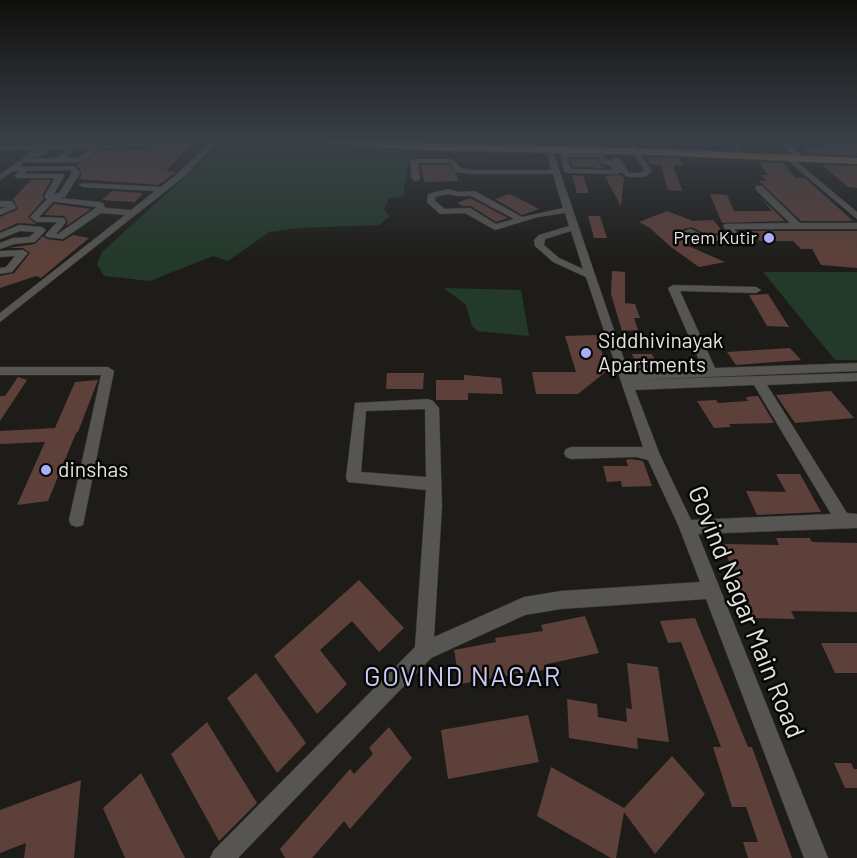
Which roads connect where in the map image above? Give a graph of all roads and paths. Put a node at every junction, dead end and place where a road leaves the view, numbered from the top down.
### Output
1 (58, 180) edge
2 (72, 180) edge
3 (172, 180) edge
4 (558, 180) edge
5 (819, 180) edge
6 (824, 180) edge
7 (83, 184) dead end
8 (759, 188) dead end
9 (162, 189) junction
10 (0, 204) edge
11 (857, 206) edge
12 (99, 210) junction
13 (567, 210) junction
14 (0, 212) edge
15 (133, 213) junction
16 (857, 216) edge
17 (520, 219) junction
18 (798, 226) junction
19 (857, 226) edge
20 (575, 227) junction
21 (688, 231) dead end
22 (0, 236) edge
23 (60, 237) junction
24 (0, 246) edge
25 (46, 248) dead end
26 (0, 255) edge
27 (0, 271) edge
28 (591, 276) junction
29 (756, 290) dead end
30 (1, 317) edge
31 (857, 367) edge
32 (0, 371) edge
33 (710, 371) junction
34 (857, 377) edge
35 (626, 381) junction
36 (758, 381) junction
37 (571, 453) dead end
38 (653, 455) junction
39 (434, 484) junction
40 (77, 520) dead end
41 (850, 520) edge
42 (687, 527) junction
43 (712, 590) junction
44 (424, 651) junction
45 (222, 858) edge
46 (816, 858) edge

1 - 2 street
3 - 9 street
4 - 13 street, Govind Nagar Main Road
5 - 16 street
6 - 11 street
7 - 9 street
8 - 18 street
9 - 15 street
10 - 14 street
12 - 15 street
12 - 23 street
12 - 23 street
13 - 17 street
13 - 20 street, Govind Nagar Main Road
15 - 30 street
17 - 17 street
18 - 19 street
18 - 21 street
20 - 28 street, Govind Nagar Main Road
20 - 28 street
22 - 24 street
23 - 25 street
26 - 27 street
28 - 35 street, Govind Nagar Main Road
29 - 33 street
31 - 33 street
32 - 40 street
33 - 35 street
34 - 36 street
35 - 36 street
35 - 38 street, Govind Nagar Main Road
36 - 41 street
37 - 38 street
38 - 42 street, Govind Nagar Main Road
39 - 39 street
39 - 44 street
41 - 42 street
42 - 43 street, Govind Nagar Main Road
43 - 44 street
43 - 46 street, Govind Nagar Main Road
44 - 45 street

